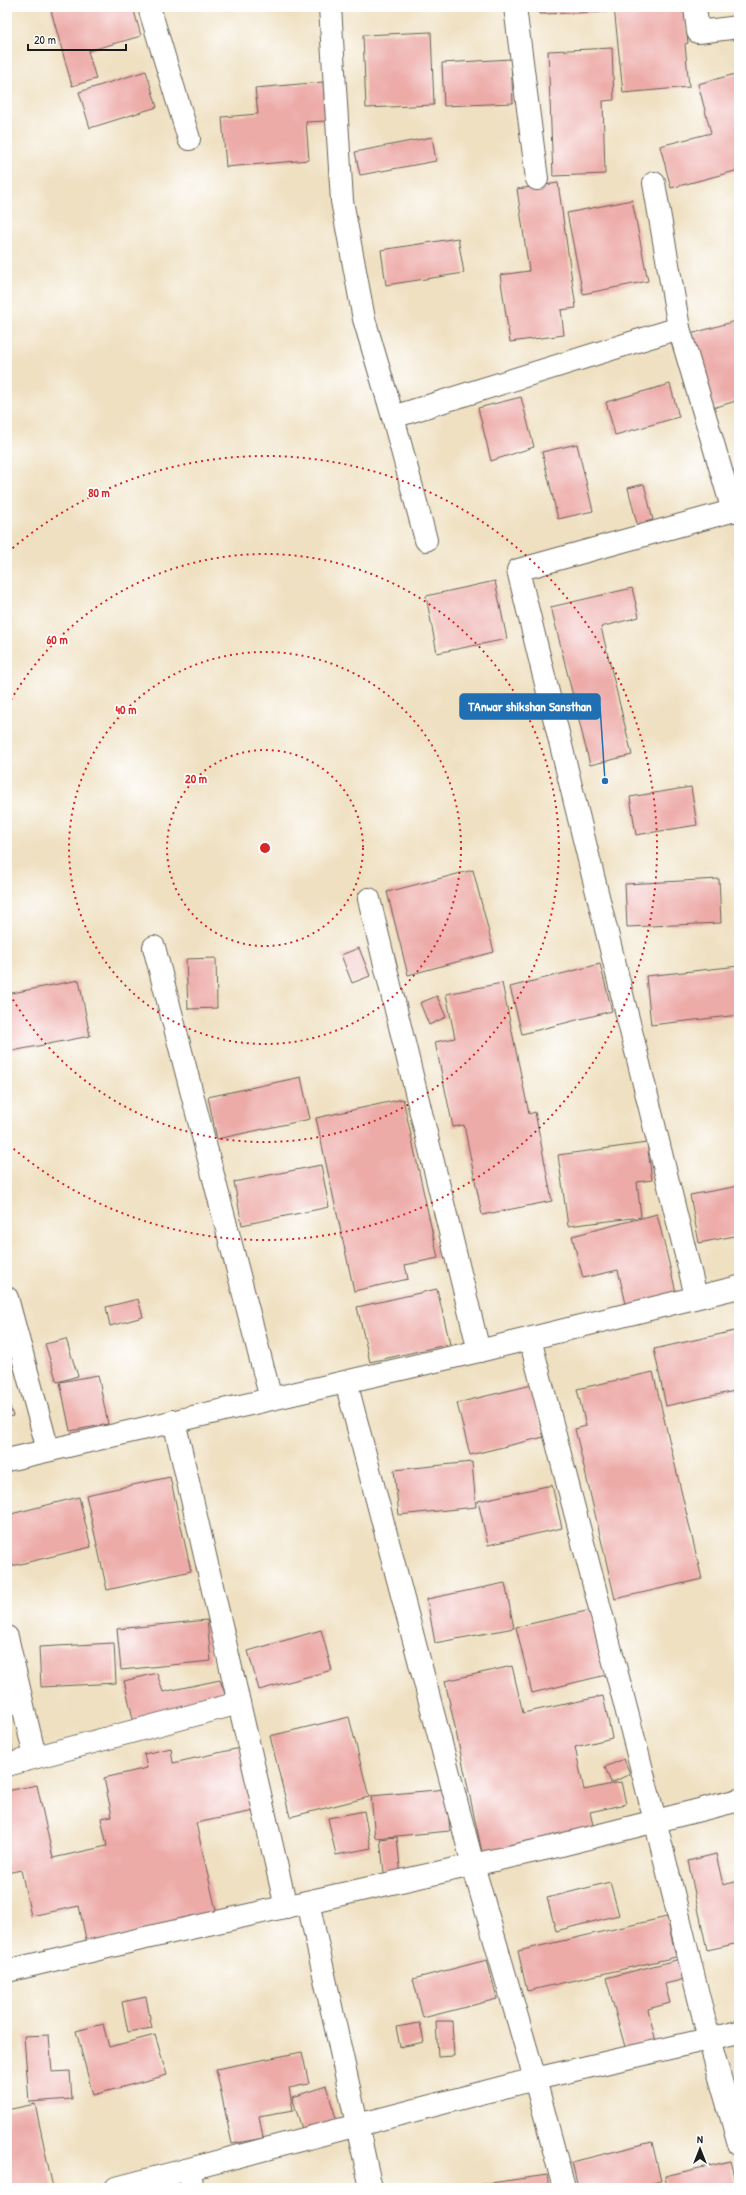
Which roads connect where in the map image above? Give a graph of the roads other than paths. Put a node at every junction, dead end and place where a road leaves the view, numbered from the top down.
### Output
1 (149, 7) edge
2 (330, 7) edge
3 (515, 7) edge
4 (696, 7) edge
5 (739, 27) edge
6 (189, 139) dead end
7 (537, 179) dead end
8 (654, 183) dead end
9 (679, 328) junction
10 (393, 417) junction
11 (736, 510) edge
12 (426, 540) dead end
13 (369, 899) dead end
14 (154, 947) dead end
15 (739, 1287) edge
16 (696, 1296) junction
17 (7, 1298) edge
18 (530, 1338) junction
19 (479, 1351) junction
20 (346, 1382) junction
21 (271, 1399) junction
22 (174, 1422) junction
23 (48, 1450) junction
24 (7, 1460) edge
25 (7, 1637) edge
26 (239, 1703) junction
27 (35, 1757) junction
28 (7, 1765) edge
29 (739, 1800) edge
30 (655, 1820) junction
31 (473, 1865) junction
32 (308, 1902) junction
33 (286, 1907) junction
34 (7, 1971) edge
35 (739, 2032) edge
36 (709, 2039) junction
37 (535, 2079) junction
38 (356, 2126) junction
39 (739, 2144) edge
40 (191, 2179) edge
41 (116, 2188) edge
42 (371, 2188) edge
43 (564, 2188) edge

1 - 6 street
2 - 10 street
3 - 7 street
4 - 5 street
8 - 9 street
9 - 10 street
9 - 11 street
10 - 12 street
11 - 16 street
13 - 19 street
14 - 21 street
15 - 16 street
16 - 18 street
17 - 23 street
18 - 19 street
18 - 30 street
19 - 20 street
20 - 21 street
20 - 31 street
21 - 22 street
22 - 23 street
22 - 26 street
23 - 24 street
25 - 27 street
26 - 27 street
26 - 33 street
27 - 28 street
29 - 30 street
30 - 31 street
30 - 36 street
31 - 32 street
31 - 37 street
32 - 33 street
32 - 38 street
33 - 34 street
35 - 36 street
36 - 37 street
36 - 39 street
37 - 38 street
37 - 43 street
38 - 40 street
38 - 42 street
40 - 41 street

